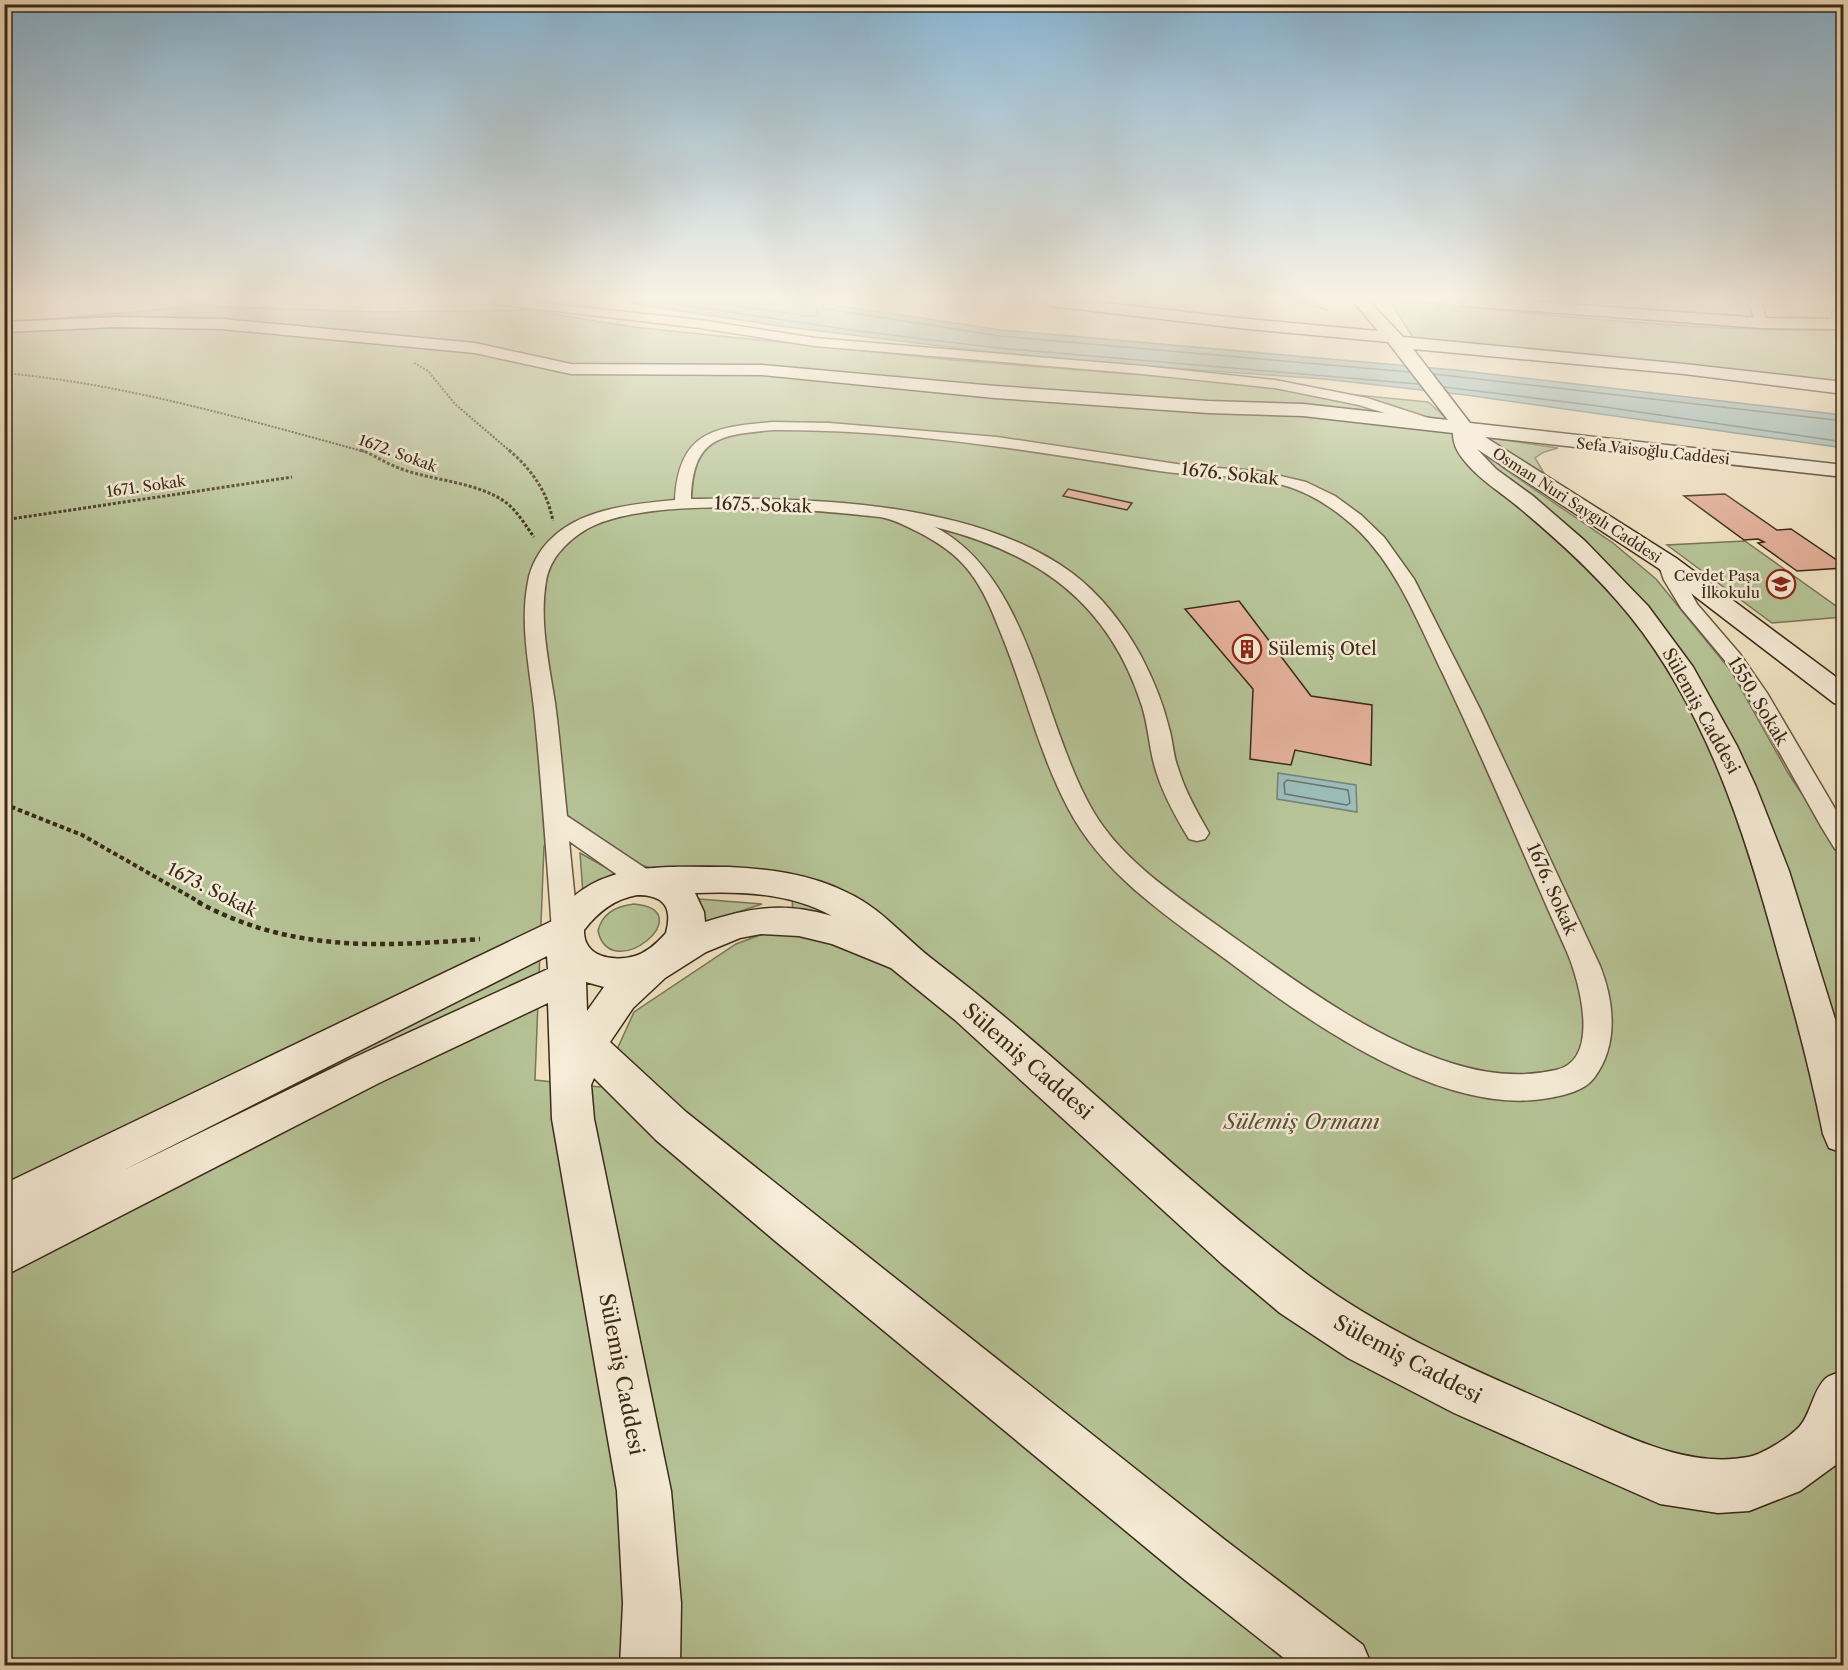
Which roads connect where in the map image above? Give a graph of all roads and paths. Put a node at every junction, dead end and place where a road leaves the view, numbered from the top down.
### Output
1 (66, 379) edge
2 (436, 379) edge
3 (859, 379) edge
4 (1227, 379) edge
5 (1422, 379) edge
6 (1768, 379) edge
7 (1844, 388) edge
8 (1454, 425) junction
9 (1613, 447) junction
10 (1844, 471) edge
11 (292, 477) dead end
12 (1563, 495) junction
13 (683, 503) junction
14 (894, 514) junction
15 (4, 520) edge
16 (551, 550) junction
17 (1667, 563) junction
18 (1844, 697) edge
19 (4, 804) edge
20 (557, 821) junction
21 (1197, 833) dead end
22 (1844, 843) edge
23 (648, 883) junction
24 (565, 931) junction
25 (482, 938) dead end
26 (904, 958) junction
27 (656, 963) junction
28 (567, 976) junction
29 (579, 1065) junction
30 (1844, 1134) edge
31 (4, 1207) edge
32 (4, 1253) edge
33 (1844, 1396) edge
34 (650, 1665) edge
35 (1342, 1665) edge

1 - 16 path, 1672. Sokak
2 - 16 path
3 - 8 street, Sefa Vaisoğlu Caddesi
4 - 8 street
5 - 8 street
6 - 7 street
8 - 9 street, Sefa Vaisoğlu Caddesi
8 - 12 street, Osman Nuri Saygılı Caddesi
8 - 30 street, Sülemiş Caddesi
9 - 10 street, Sefa Vaisoğlu Caddesi
9 - 12 street
11 - 15 path, 1671. Sokak
12 - 17 street, Osman Nuri Saygılı Caddesi
13 - 14 street, 1675. Sokak
13 - 14 street, 1676. Sokak
13 - 16 street, 1675. Sokak
14 - 21 street, 1675. Sokak
16 - 20 street
17 - 18 street, Osman Nuri Saygılı Caddesi
17 - 22 street, 1550. Sokak
19 - 25 path, 1673. Sokak
20 - 23 street
20 - 24 street
23 - 24 street
23 - 26 street, Sülemiş Caddesi
23 - 27 street
24 - 27 street
24 - 28 street, Sülemiş Caddesi
24 - 31 street
26 - 27 street
26 - 33 street, Sülemiş Caddesi
27 - 29 street
28 - 29 street, Sülemiş Caddesi
28 - 32 street
29 - 34 street, Sülemiş Caddesi
29 - 35 street

